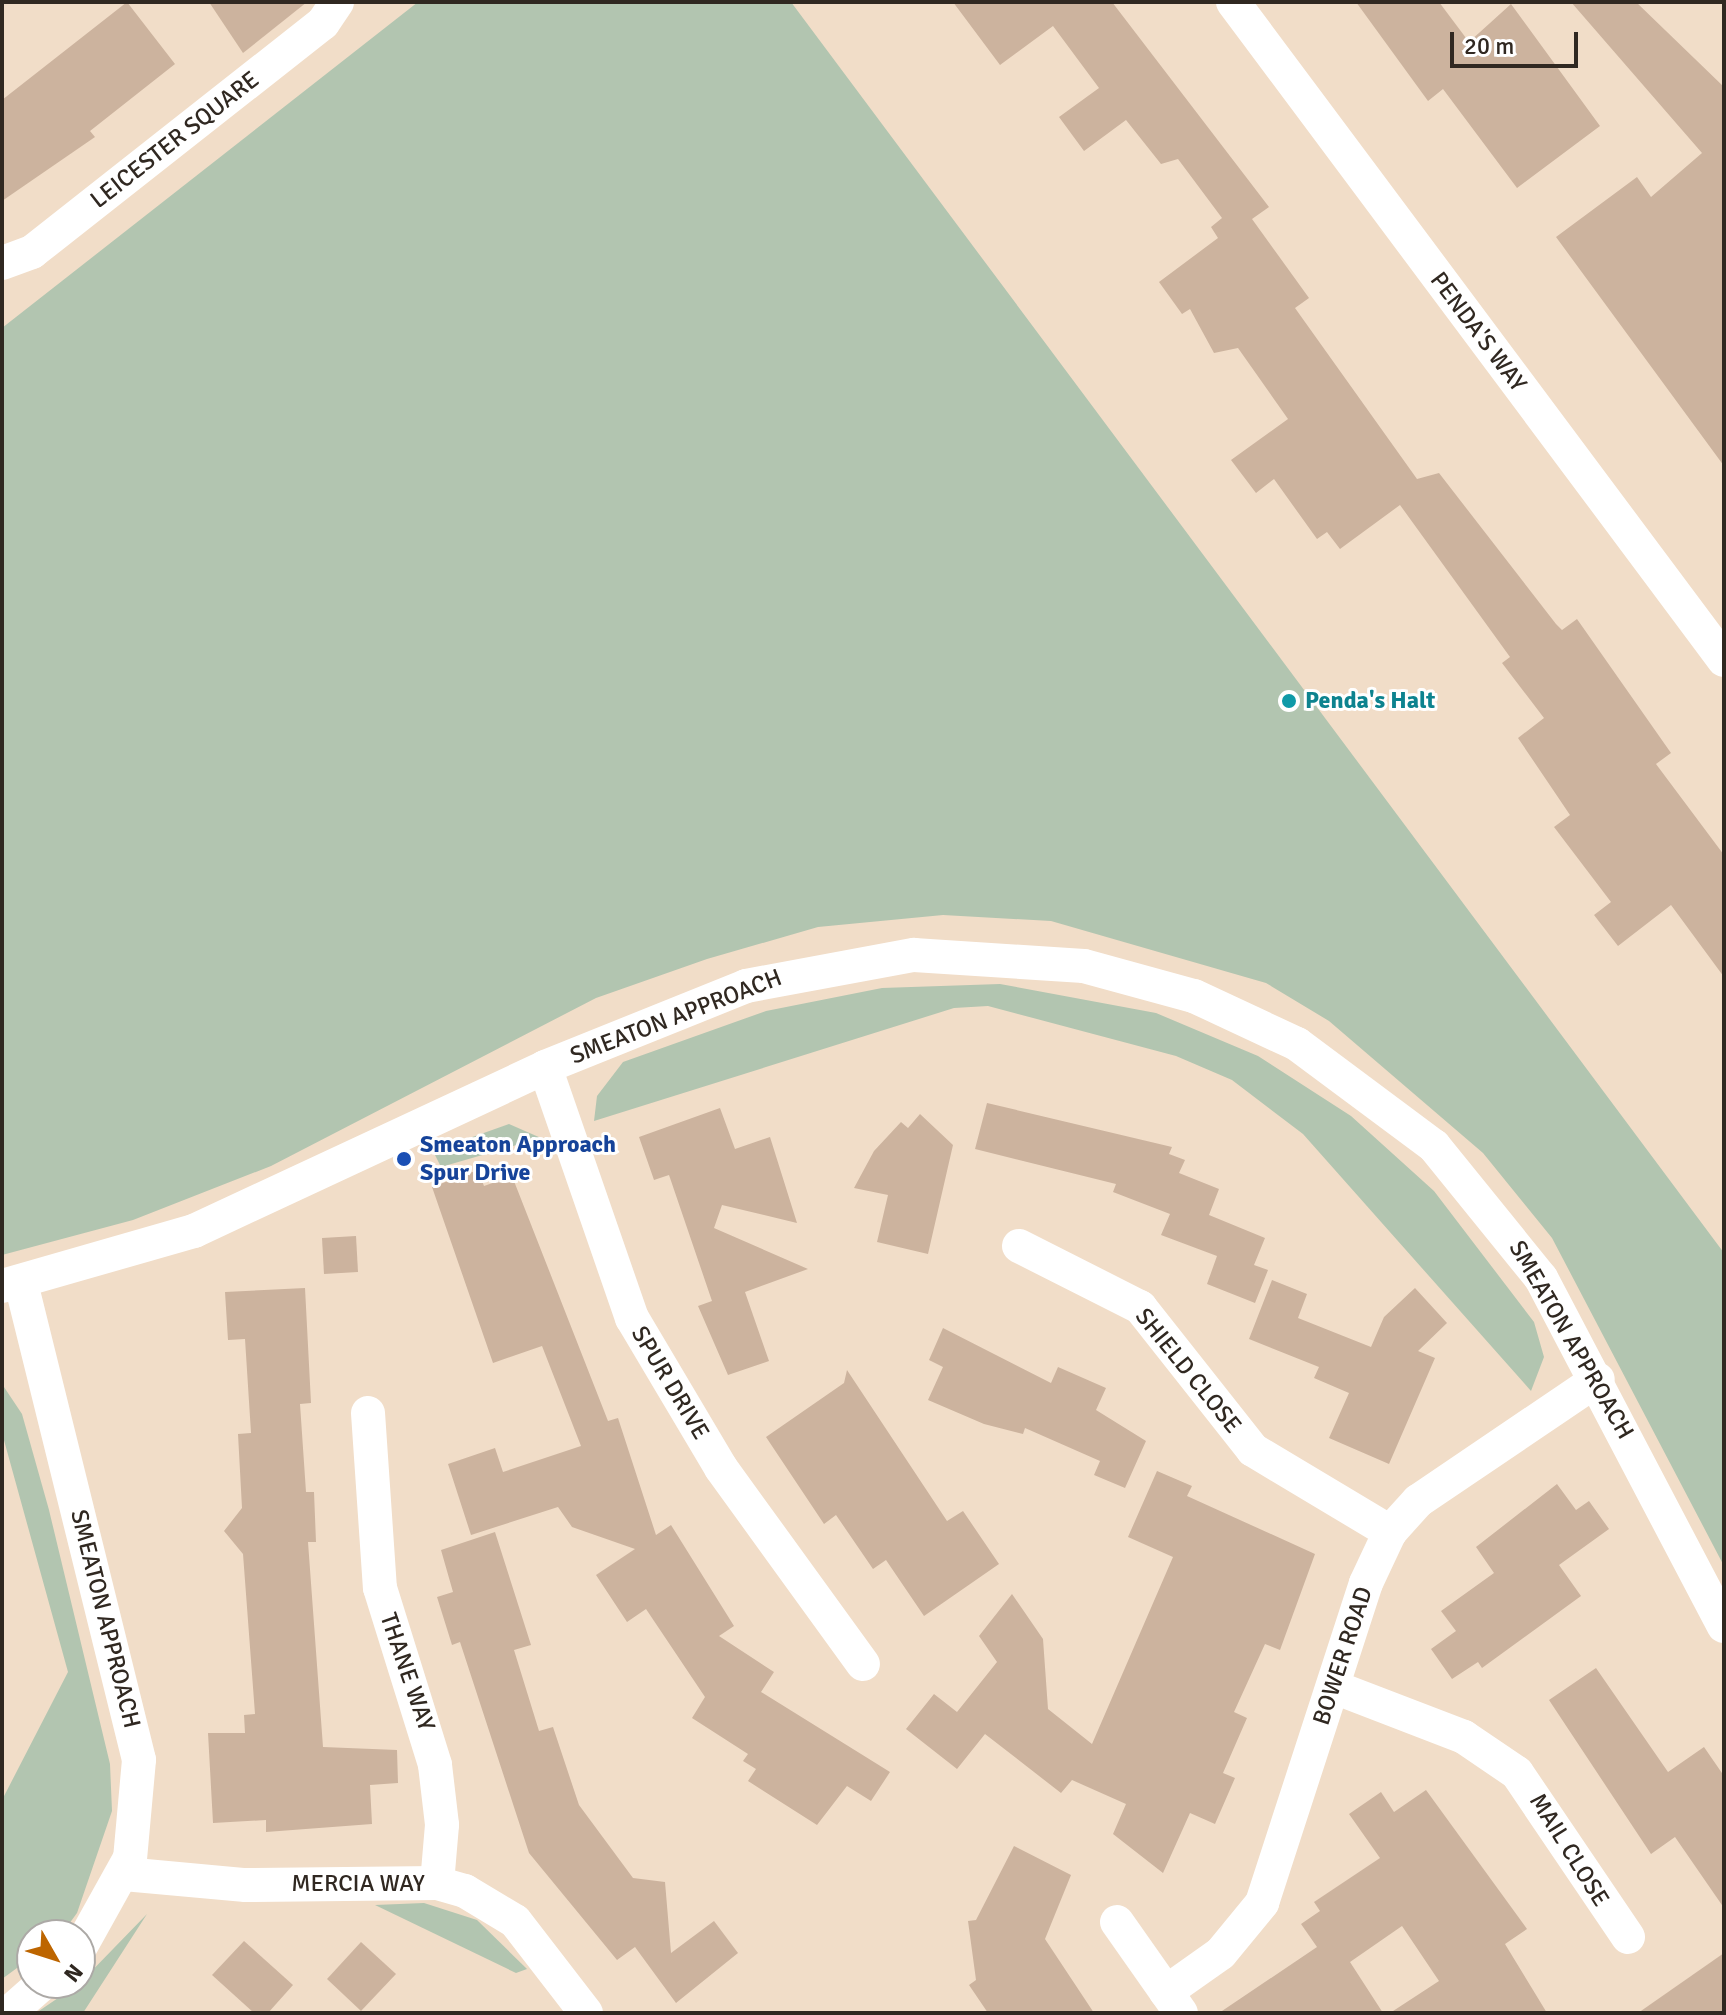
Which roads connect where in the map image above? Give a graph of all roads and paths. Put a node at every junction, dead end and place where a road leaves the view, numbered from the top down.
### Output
1 (337, 2) edge
2 (1233, 2) edge
3 (2, 263) edge
4 (1724, 660) edge
5 (545, 1067) junction
6 (1019, 1246) dead end
7 (11, 1284) edge
8 (1598, 1379) junction
9 (368, 1413) dead end
10 (1390, 1532) junction
11 (1724, 1626) edge
12 (863, 1664) dead end
13 (1334, 1687) junction
14 (124, 1874) junction
15 (437, 1883) junction
16 (96, 1921) edge
17 (1117, 1922) dead end
18 (1628, 1937) dead end
19 (25, 1999) edge
20 (1174, 2003) edge
21 (9, 2013) edge
22 (586, 2013) edge

1 - 3 street, LEICESTER SQUARE
2 - 4 street, PENDA'S WAY
5 - 7 street, SMEATON APPROACH
5 - 8 street, SMEATON APPROACH
5 - 12 street, SPUR DRIVE
6 - 10 street, SHIELD CLOSE
7 - 14 street, SMEATON APPROACH
8 - 10 street, BOWER ROAD
8 - 11 street, SMEATON APPROACH
9 - 15 street, THANE WAY
10 - 13 street, BOWER ROAD
13 - 18 street, MAIL CLOSE
13 - 20 street, BOWER ROAD
14 - 15 street, MERCIA WAY
14 - 16 street, SMEATON APPROACH
15 - 22 street, MERCIA WAY
17 - 20 street, BOWER ROAD
19 - 21 street

